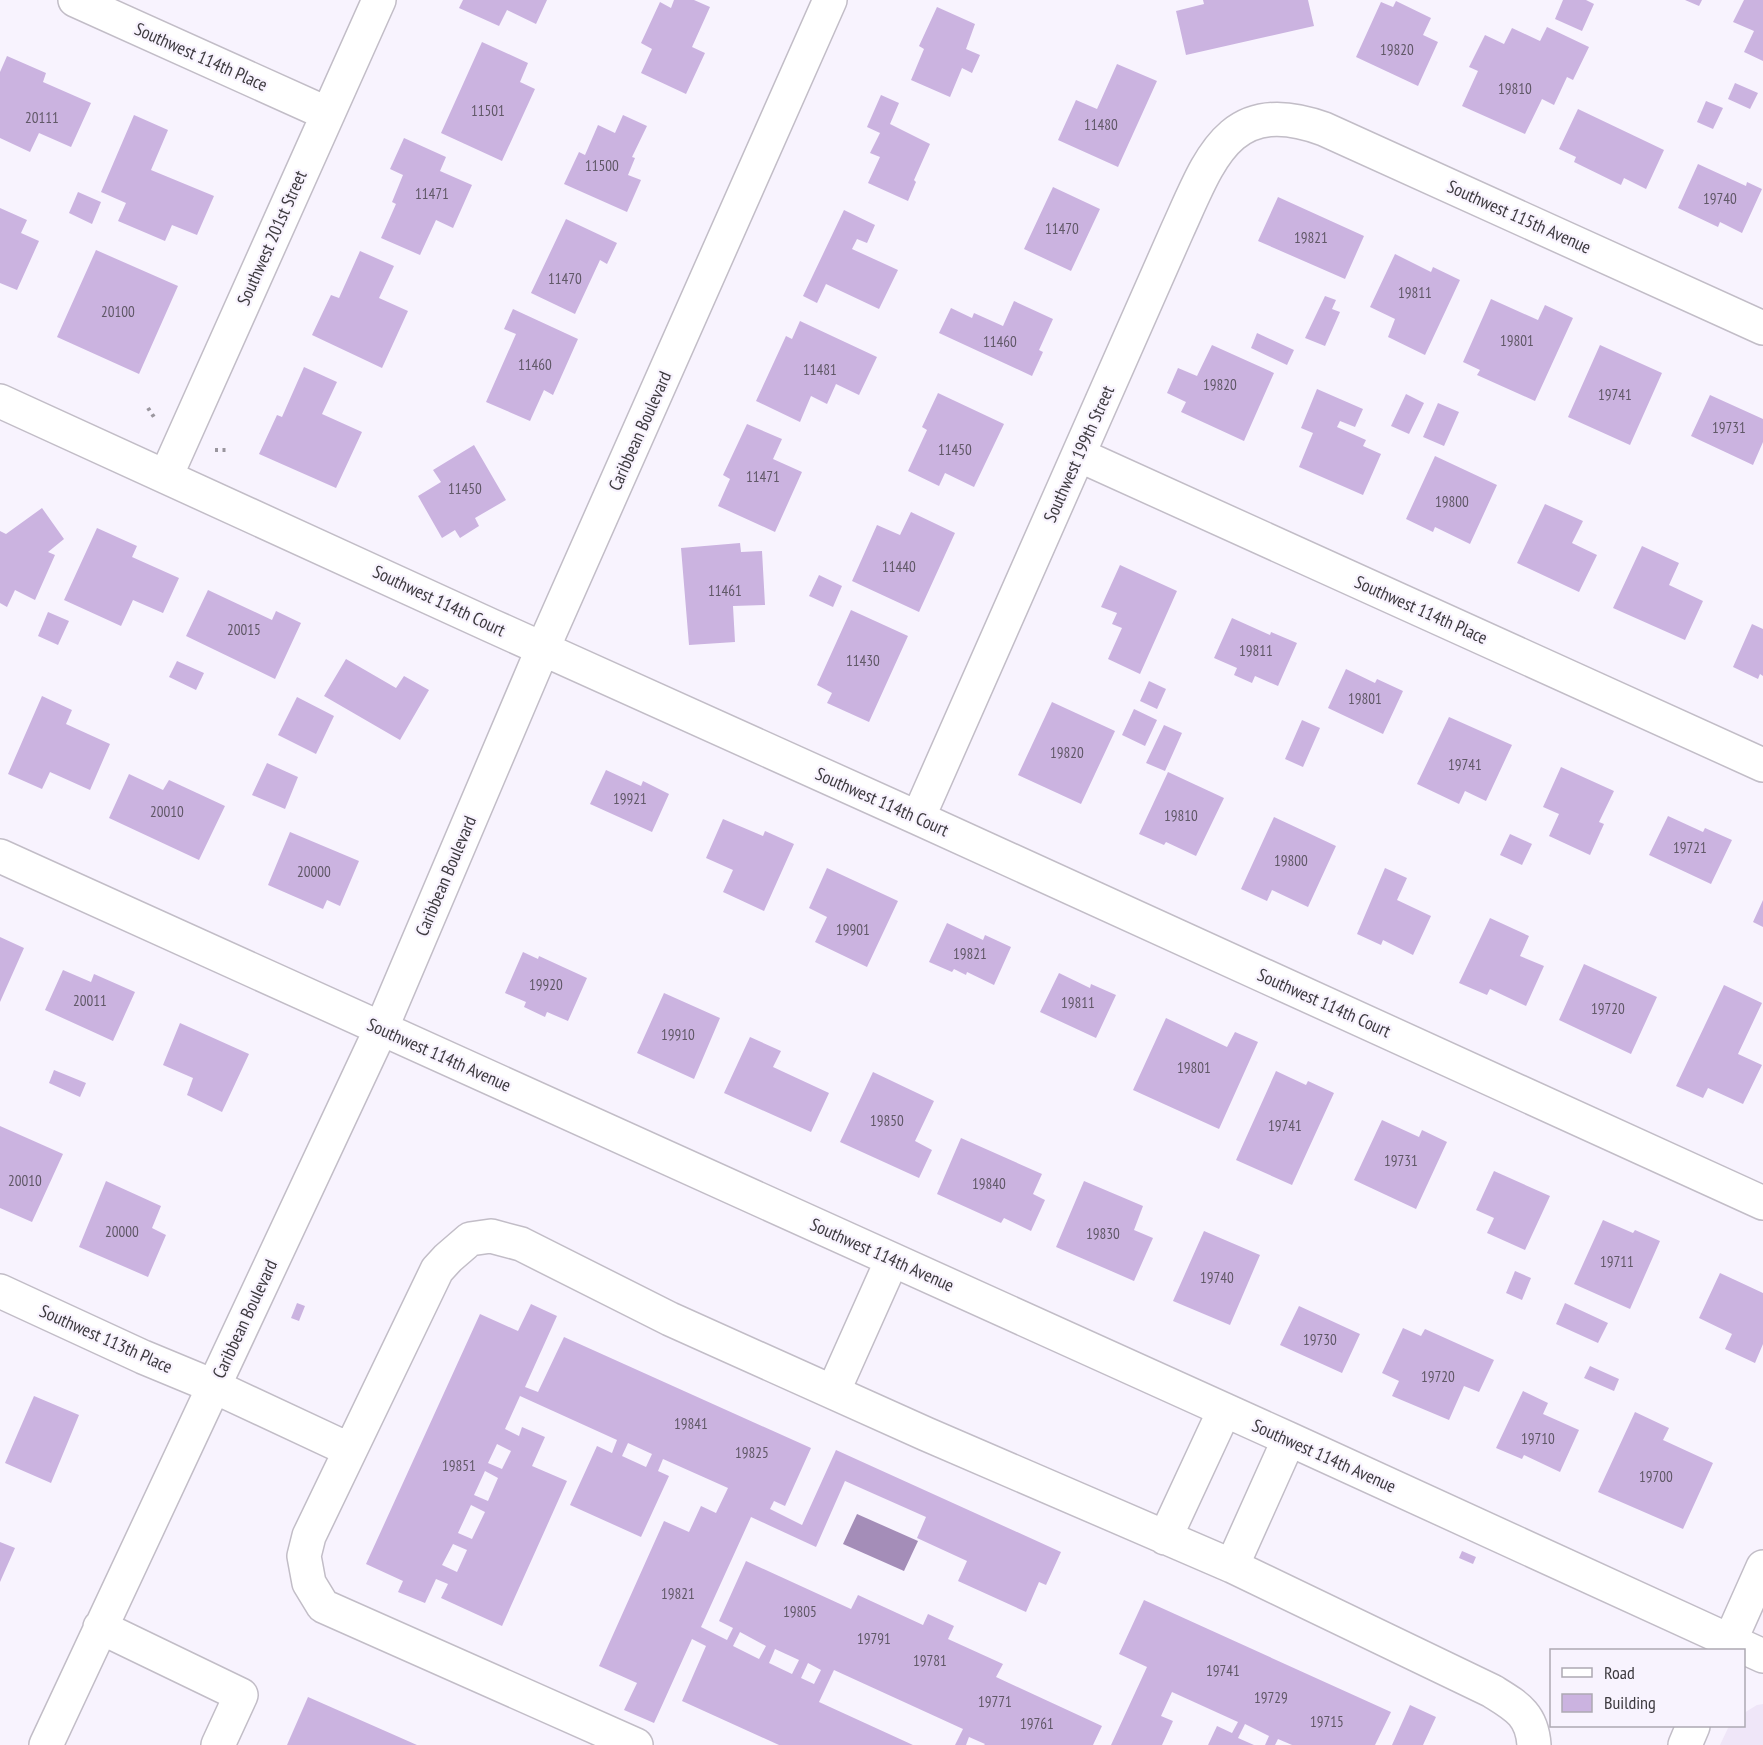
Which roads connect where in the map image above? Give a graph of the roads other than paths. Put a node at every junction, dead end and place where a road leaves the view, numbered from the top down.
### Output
1 (75, 0) edge
2 (379, 0) edge
3 (830, 0) edge
4 (328, 114) junction
5 (1271, 118) joint
6 (1763, 328) edge
7 (0, 401) edge
8 (1079, 455) junction
9 (166, 476) junction
10 (543, 648) junction
11 (1763, 765) edge
12 (918, 818) junction
13 (0, 856) edge
14 (381, 1029) junction
15 (1763, 1203) edge
16 (892, 1260) junction
17 (0, 1291) edge
18 (213, 1386) junction
19 (833, 1392) junction
20 (1224, 1411) junction
21 (1289, 1439) junction
22 (350, 1450) junction
23 (1165, 1538) junction
24 (1232, 1566) junction
25 (1763, 1567) edge
26 (100, 1627) junction
27 (1728, 1646) edge
28 (1745, 1651) edge
29 (1763, 1656) edge
30 (1692, 1727) edge
31 (46, 1745) edge
32 (218, 1745) edge
33 (636, 1745) edge
34 (1534, 1745) edge
35 (1685, 1745) edge

1 - 4 street, Southwest 114th Place
2 - 4 street, Southwest 201st Street
3 - 10 street, Caribbean Boulevard
4 - 9 street, Southwest 201st Street
5 - 6 street, Southwest 115th Avenue
5 - 8 street, Southwest 199th Street
7 - 9 street, Southwest 114th Court
8 - 11 street, Southwest 114th Place
8 - 12 street, Southwest 199th Street
9 - 10 street, Southwest 114th Court
10 - 12 street, Southwest 114th Court
10 - 14 street, Caribbean Boulevard
12 - 15 street, Southwest 114th Court
13 - 14 street, Southwest 114th Avenue
14 - 16 street, Southwest 114th Avenue
14 - 18 street, Caribbean Boulevard
16 - 19 street
16 - 20 street, Southwest 114th Avenue
17 - 18 street, Southwest 113th Place
18 - 22 street, Southwest 113th Place
18 - 26 street, Caribbean Boulevard
19 - 22 street
19 - 23 street
20 - 21 street, Southwest 114th Avenue
20 - 23 street
21 - 24 street
21 - 27 street, Southwest 114th Avenue
22 - 33 street
23 - 24 street
24 - 34 street
25 - 27 street
26 - 31 street, Caribbean Boulevard
26 - 32 street
28 - 29 street, Southwest 114th Avenue
30 - 35 street

